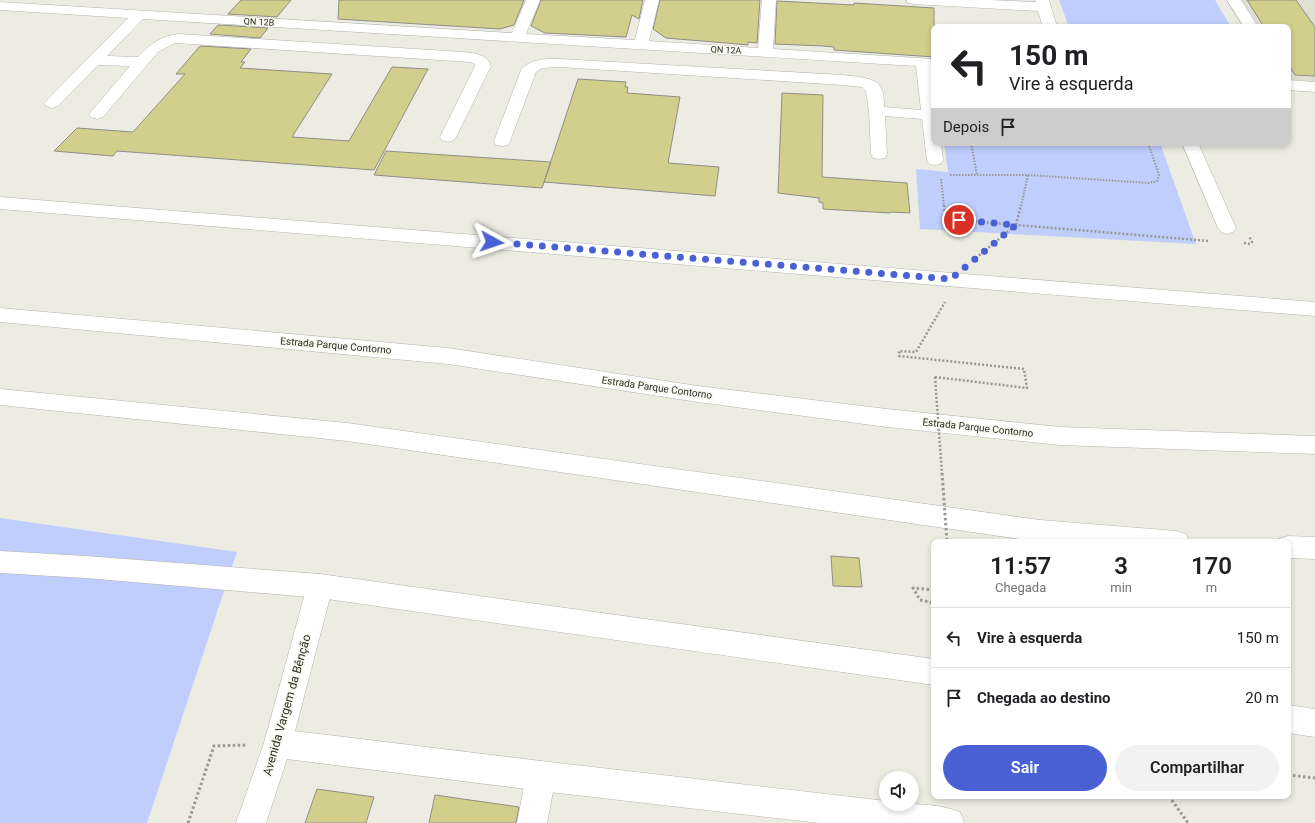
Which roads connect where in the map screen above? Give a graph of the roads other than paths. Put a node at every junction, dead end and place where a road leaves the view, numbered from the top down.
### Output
1 (532, 0) edge
2 (652, 0) edge
3 (769, 0) edge
4 (913, 0) edge
5 (1234, 0) edge
6 (1043, 4) edge
7 (0, 6) edge
8 (139, 15) junction
9 (1049, 24) edge
10 (1249, 24) edge
11 (518, 38) junction
12 (641, 46) junction
13 (765, 52) junction
14 (95, 60) junction
15 (142, 62) junction
16 (928, 63) edge
17 (1291, 85) edge
18 (1315, 87) edge
19 (52, 103) dead end
20 (877, 111) junction
21 (97, 114) dead end
22 (930, 115) junction
23 (931, 122) edge
24 (448, 137) dead end
25 (502, 141) dead end
26 (935, 146) edge
27 (1191, 146) edge
28 (879, 154) dead end
29 (938, 167) road end
30 (0, 203) edge
31 (1227, 228) dead end
32 (1315, 310) edge
33 (0, 315) edge
34 (0, 397) edge
35 (1315, 445) edge
36 (1140, 539) edge
37 (1291, 547) edge
38 (1315, 548) edge
39 (0, 562) edge
40 (320, 586) junction
41 (931, 672) edge
42 (1291, 719) edge
43 (1315, 723) edge
44 (278, 743) junction
45 (541, 776) junction
46 (251, 823) edge
47 (532, 823) edge
48 (949, 823) edge

1 - 11 main road
2 - 12 main road
3 - 13 main road
4 - 6 main road
5 - 10 main road
6 - 9 main road
7 - 8 main road, QN 12B
8 - 11 main road, QN 12B
8 - 14 main road
11 - 12 main road, QN 12A
12 - 13 main road, QN 12A
13 - 16 main road, QN 12A
14 - 15 main road
14 - 19 main road
15 - 21 main road
15 - 24 main road
16 - 22 main road
17 - 18 main road
20 - 22 main road
20 - 25 main road
20 - 28 main road
22 - 23 main road
26 - 29 main road
27 - 31 main road
30 - 32 main road
33 - 35 main road, Estrada Parque Contorno
34 - 36 main road
37 - 38 main road
39 - 40 main road
40 - 41 main road
40 - 44 main road, Avenida Vargem da Bênção
42 - 43 main road
44 - 45 main road
44 - 46 main road, Avenida Vargem da Bênção
45 - 47 main road
45 - 48 main road

